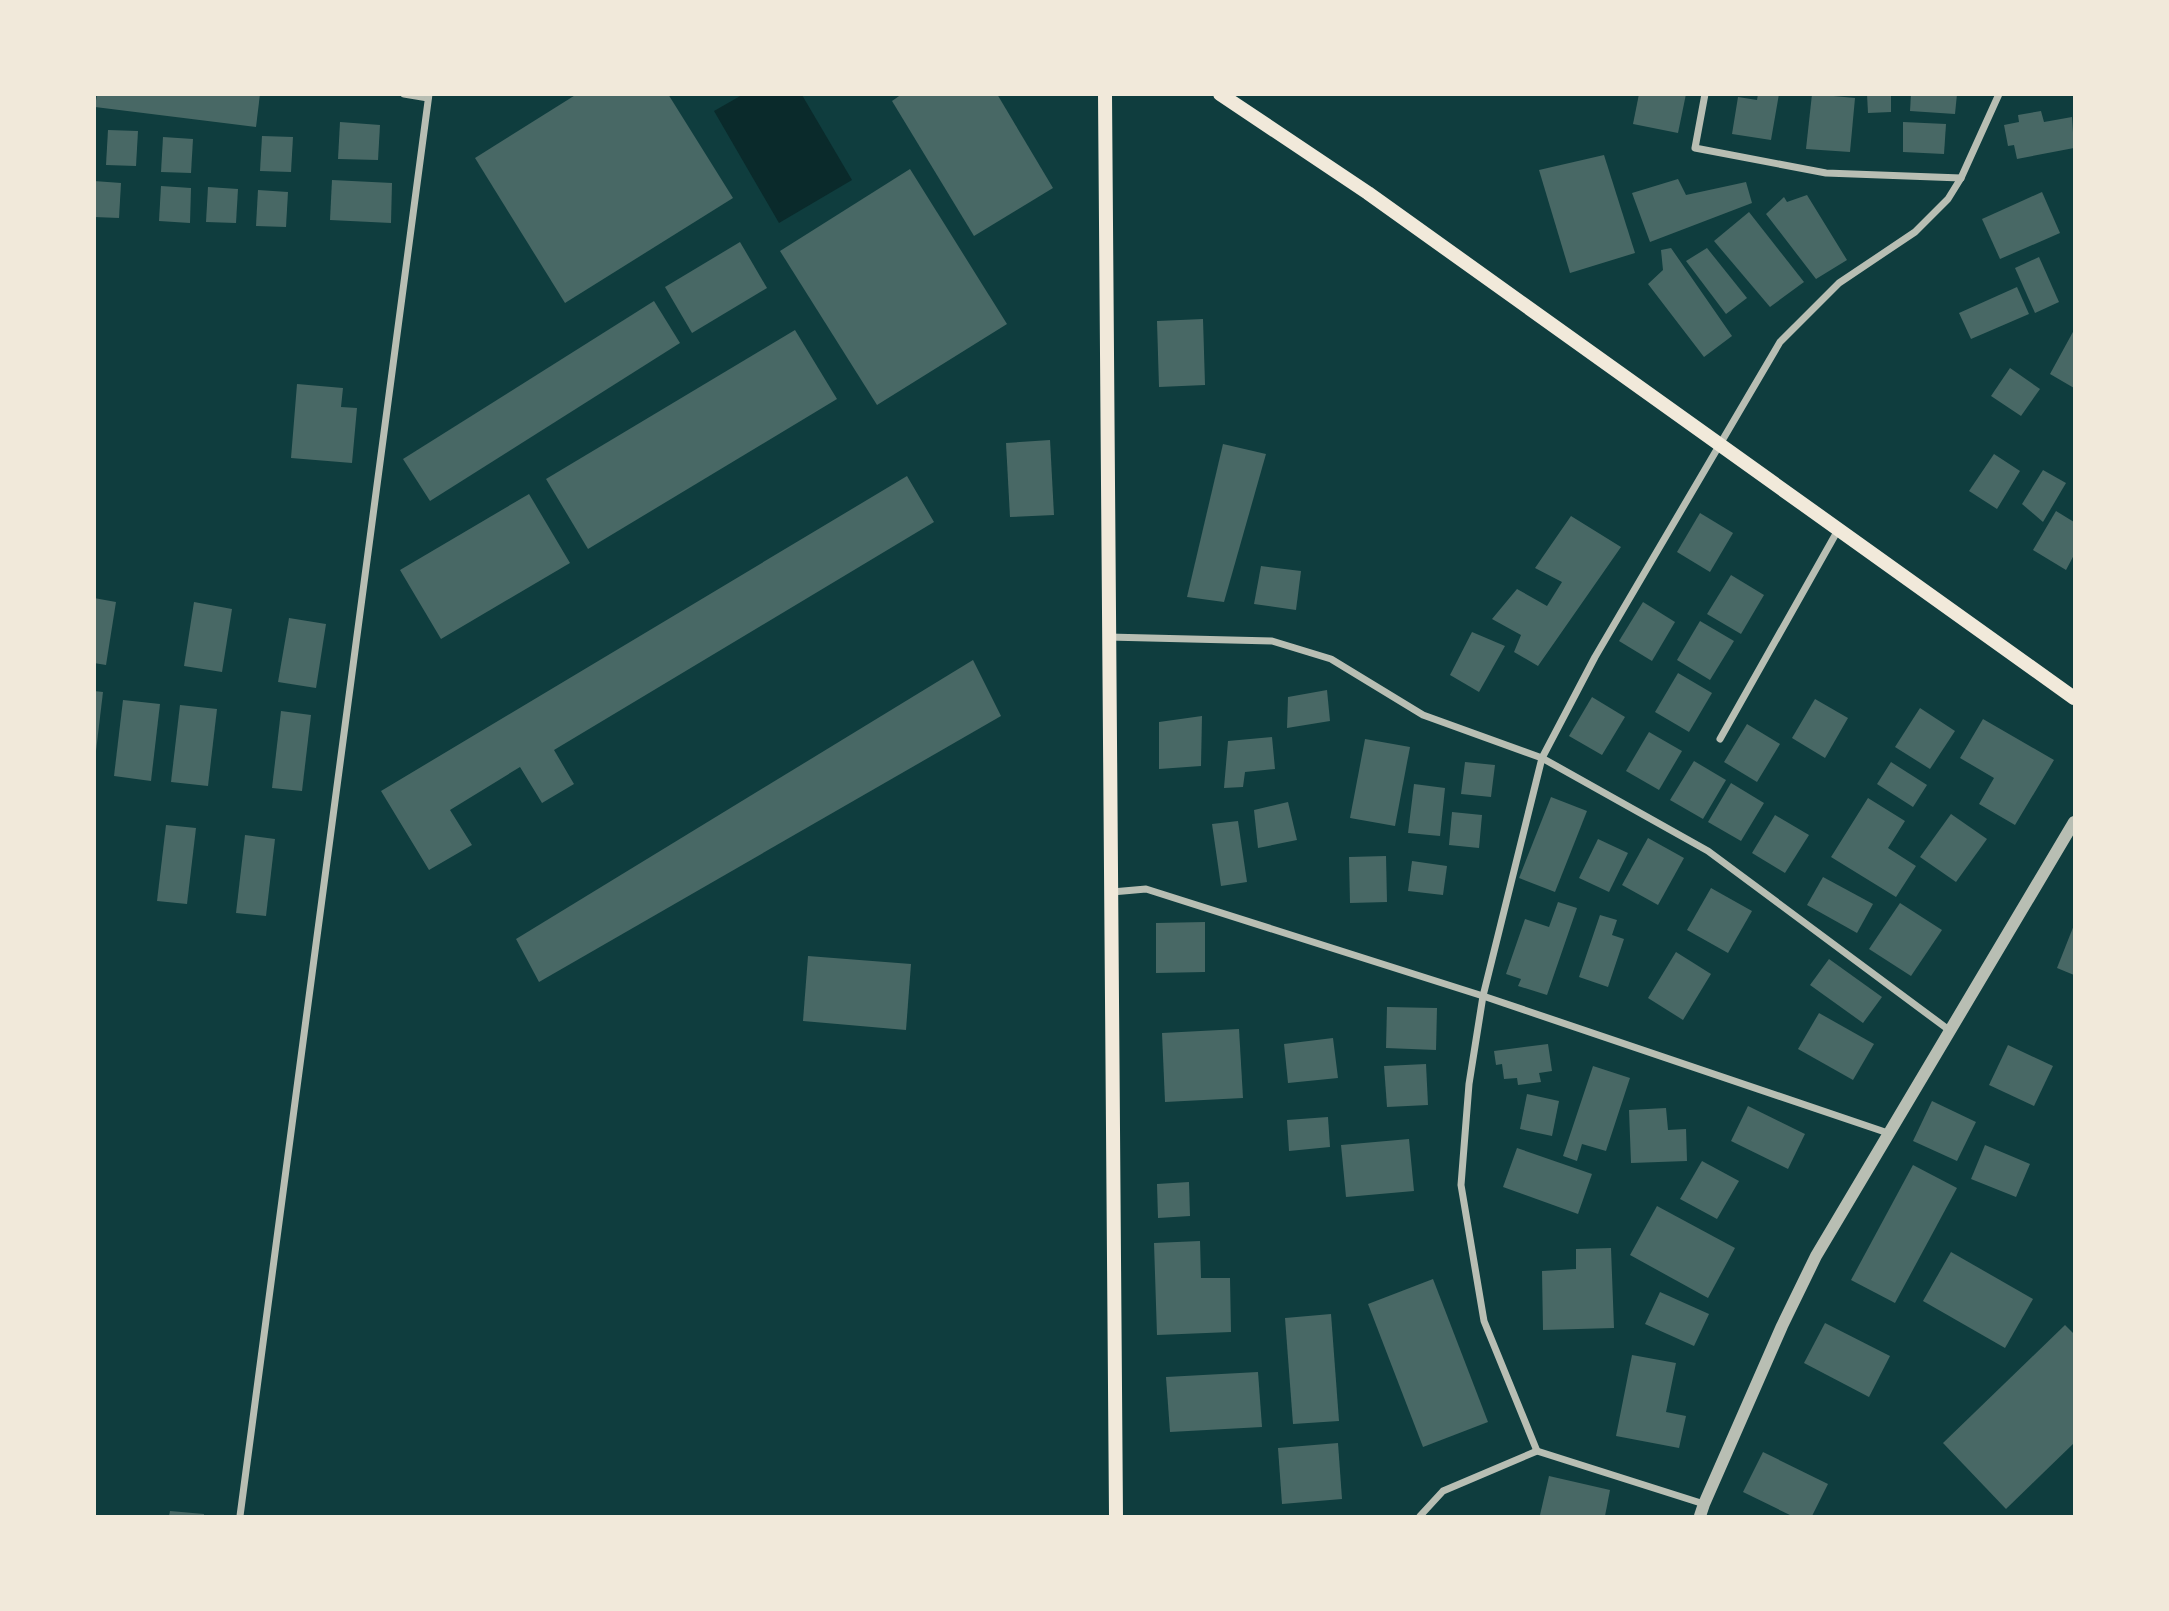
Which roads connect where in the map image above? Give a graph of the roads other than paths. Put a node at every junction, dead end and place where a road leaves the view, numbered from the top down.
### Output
1 (404, 94) edge
2 (1105, 94) edge
3 (1220, 94) edge
4 (1704, 94) edge
5 (1999, 94) edge
6 (429, 96) edge
7 (1961, 178) junction
8 (1720, 443) junction
9 (1838, 530) junction
10 (1108, 637) junction
11 (2074, 698) edge
12 (1720, 739) dead end
13 (1542, 758) junction
14 (2074, 822) edge
15 (1112, 892) junction
16 (1483, 996) junction
17 (1949, 1030) junction
18 (1888, 1133) junction
19 (1537, 1451) junction
20 (1702, 1510) edge
21 (240, 1517) edge
22 (1116, 1517) edge
23 (1420, 1517) edge

1 - 6 street
2 - 10 main road
3 - 8 main road
4 - 7 street
5 - 7 street
6 - 21 street
7 - 8 street
8 - 9 main road
8 - 13 street
9 - 11 main road
9 - 12 street
10 - 13 street
10 - 15 main road
13 - 16 street
13 - 17 street
14 - 17 street
15 - 16 street
15 - 22 main road
16 - 18 street
16 - 19 street
17 - 18 street
18 - 20 street
19 - 20 street
19 - 23 street

